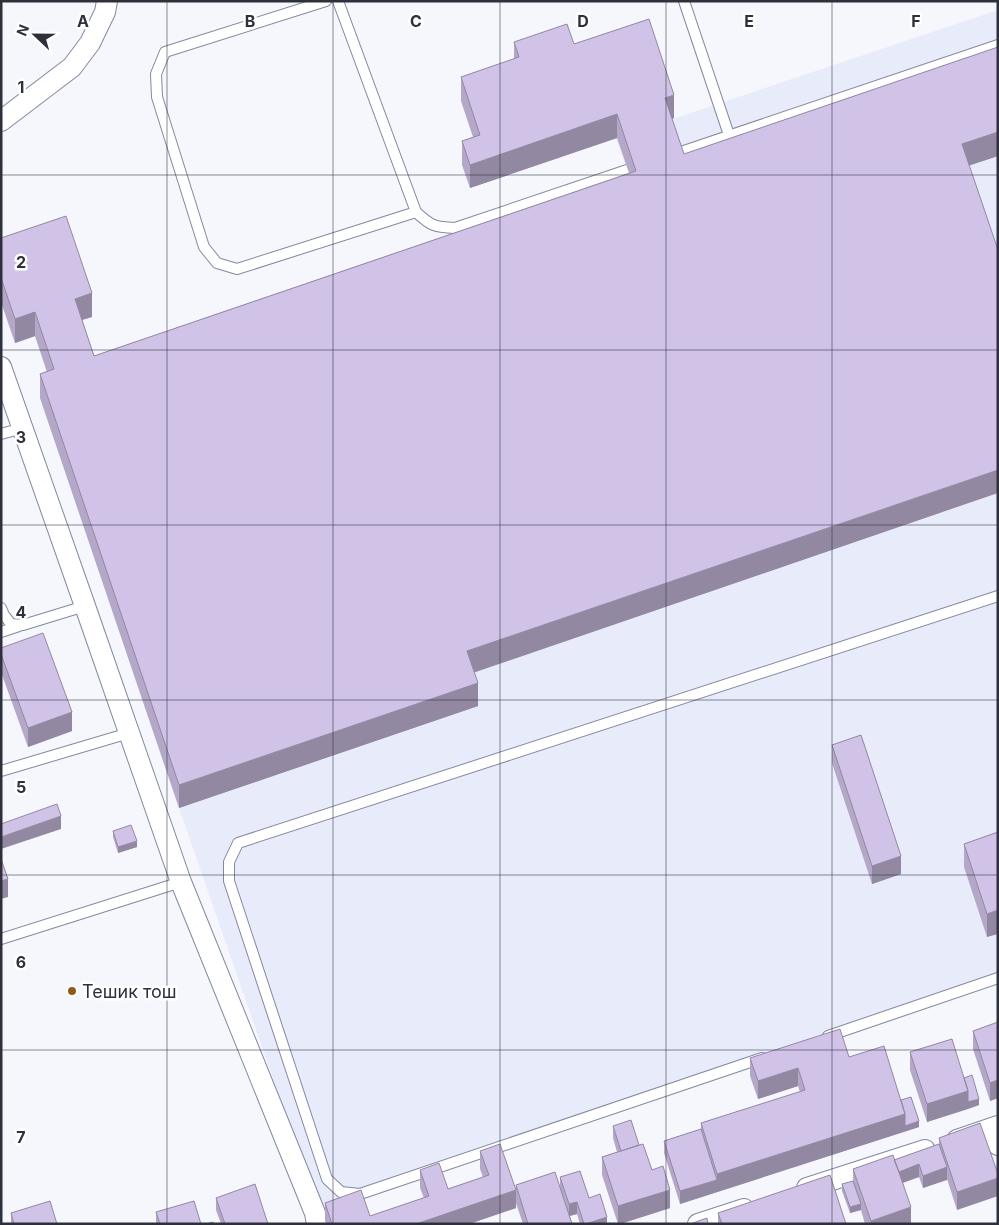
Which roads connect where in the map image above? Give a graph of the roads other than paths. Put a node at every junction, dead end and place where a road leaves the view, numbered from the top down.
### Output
1 (107, 1) edge
2 (326, 1) edge
3 (338, 1) edge
4 (684, 1) edge
5 (998, 44) edge
6 (1, 121) edge
7 (729, 135) junction
8 (663, 158) edge
9 (644, 164) edge
10 (416, 212) junction
11 (1, 367) edge
12 (23, 428) junction
13 (1, 434) edge
14 (998, 596) edge
15 (85, 606) junction
16 (1, 608) edge
17 (23, 625) junction
18 (1, 632) edge
19 (129, 733) junction
20 (1, 771) edge
21 (181, 882) junction
22 (1, 939) edge
23 (998, 978) edge
24 (820, 1039) edge
25 (773, 1055) edge
26 (996, 1133) edge
27 (793, 1193) edge
28 (764, 1202) edge
29 (316, 1224) edge
30 (698, 1224) edge

1 - 6 street
2 - 10 lane
3 - 10 lane
4 - 7 lane
5 - 7 lane
7 - 8 lane
9 - 10 lane
11 - 12 street
12 - 13 lane
12 - 15 street
14 - 25 lane
15 - 17 lane
15 - 19 street
16 - 17 lane
17 - 18 lane
19 - 20 lane
19 - 21 street
21 - 22 lane
21 - 29 street
23 - 24 lane
26 - 27 street
28 - 30 street

